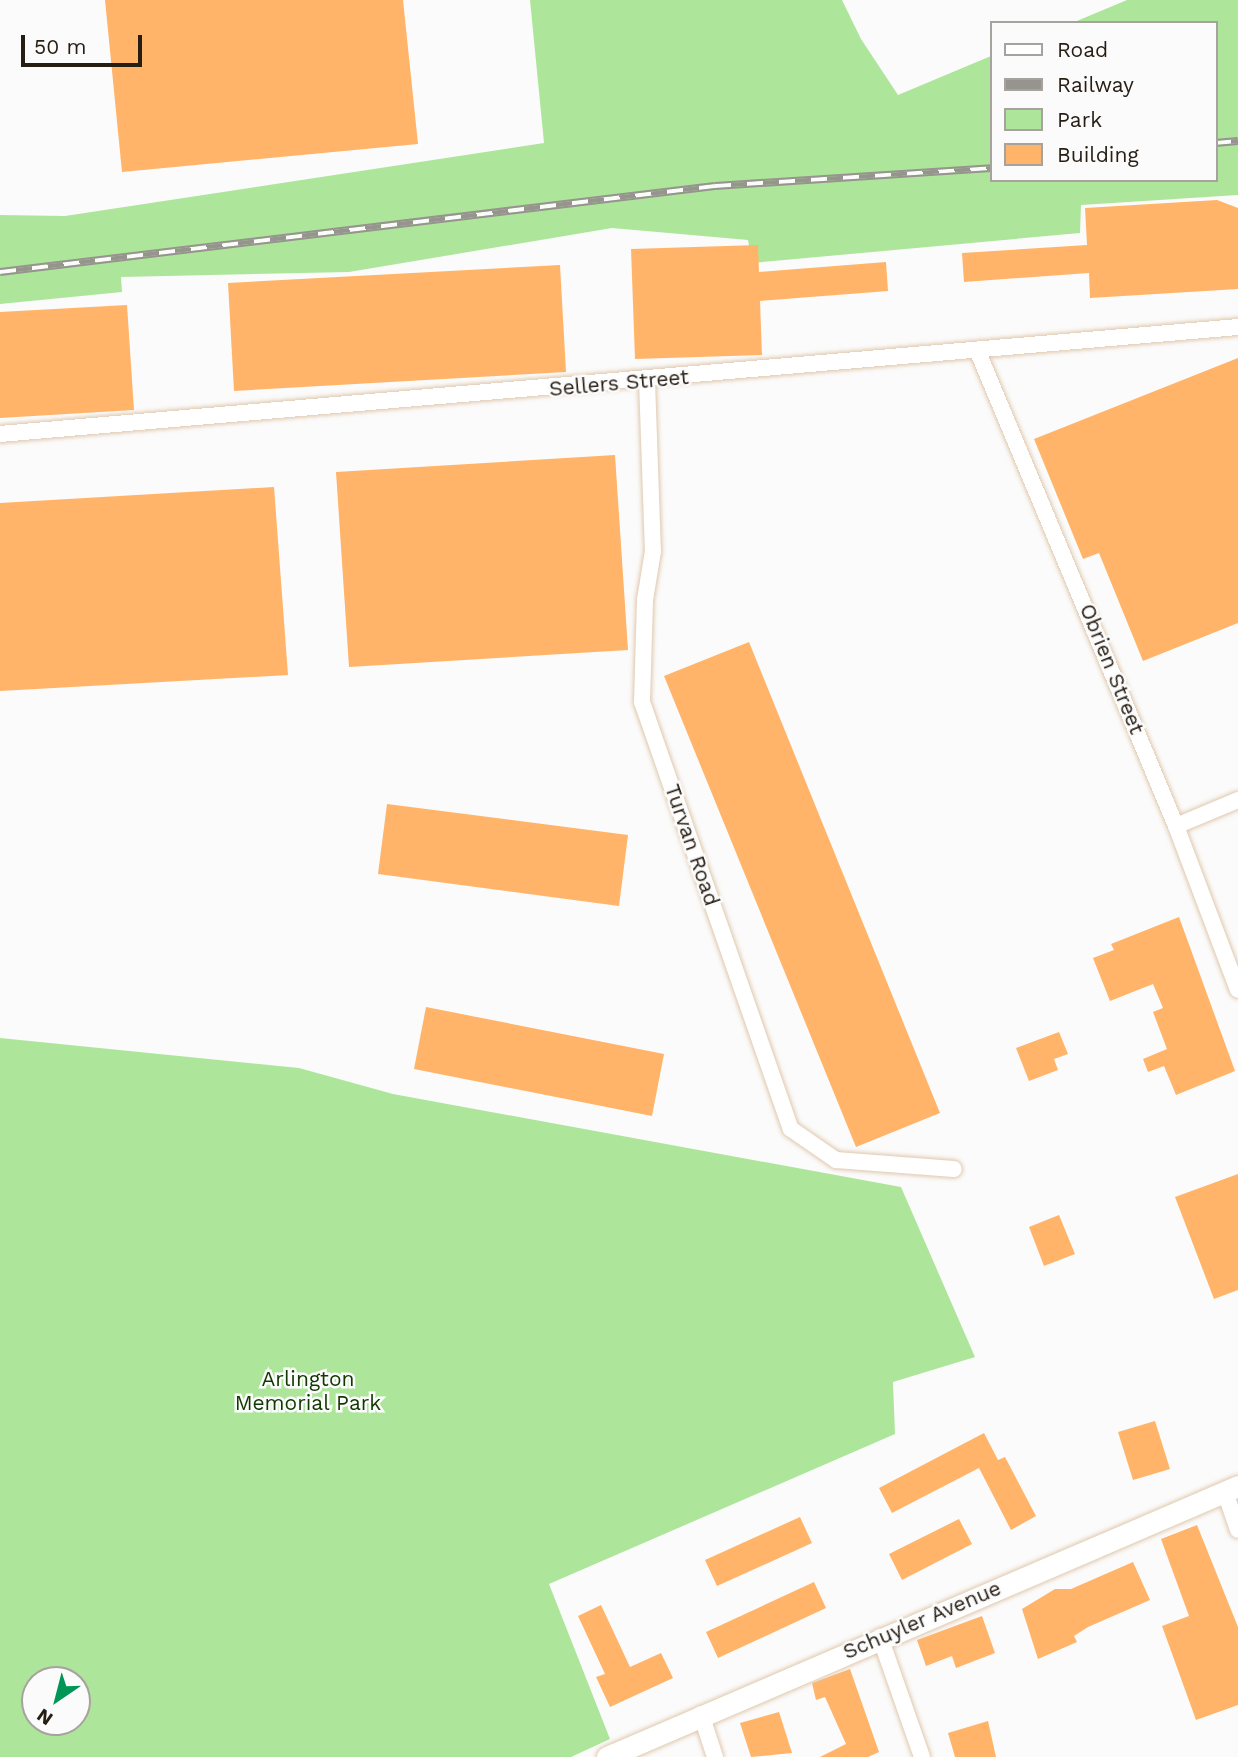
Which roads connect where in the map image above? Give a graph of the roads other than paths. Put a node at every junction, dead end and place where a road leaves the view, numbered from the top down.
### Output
1 (1238, 327) edge
2 (978, 352) junction
3 (647, 381) junction
4 (0, 434) edge
5 (1238, 800) edge
6 (1176, 826) junction
7 (1238, 989) edge
8 (954, 1168) dead end
9 (1231, 1489) edge
10 (1238, 1530) edge
11 (880, 1637) junction
12 (701, 1714) junction
13 (607, 1757) edge
14 (715, 1757) edge
15 (922, 1757) edge

1 - 2 street, Sellers Street
2 - 3 street, Sellers Street
2 - 6 street, Obrien Street
3 - 4 street, Sellers Street
3 - 8 street, Turvan Road
5 - 6 street
6 - 7 street, Obrien Street
9 - 10 street
9 - 11 main road, Schuyler Avenue
11 - 12 main road, Schuyler Avenue
11 - 15 street
12 - 13 main road, Schuyler Avenue
12 - 14 street

